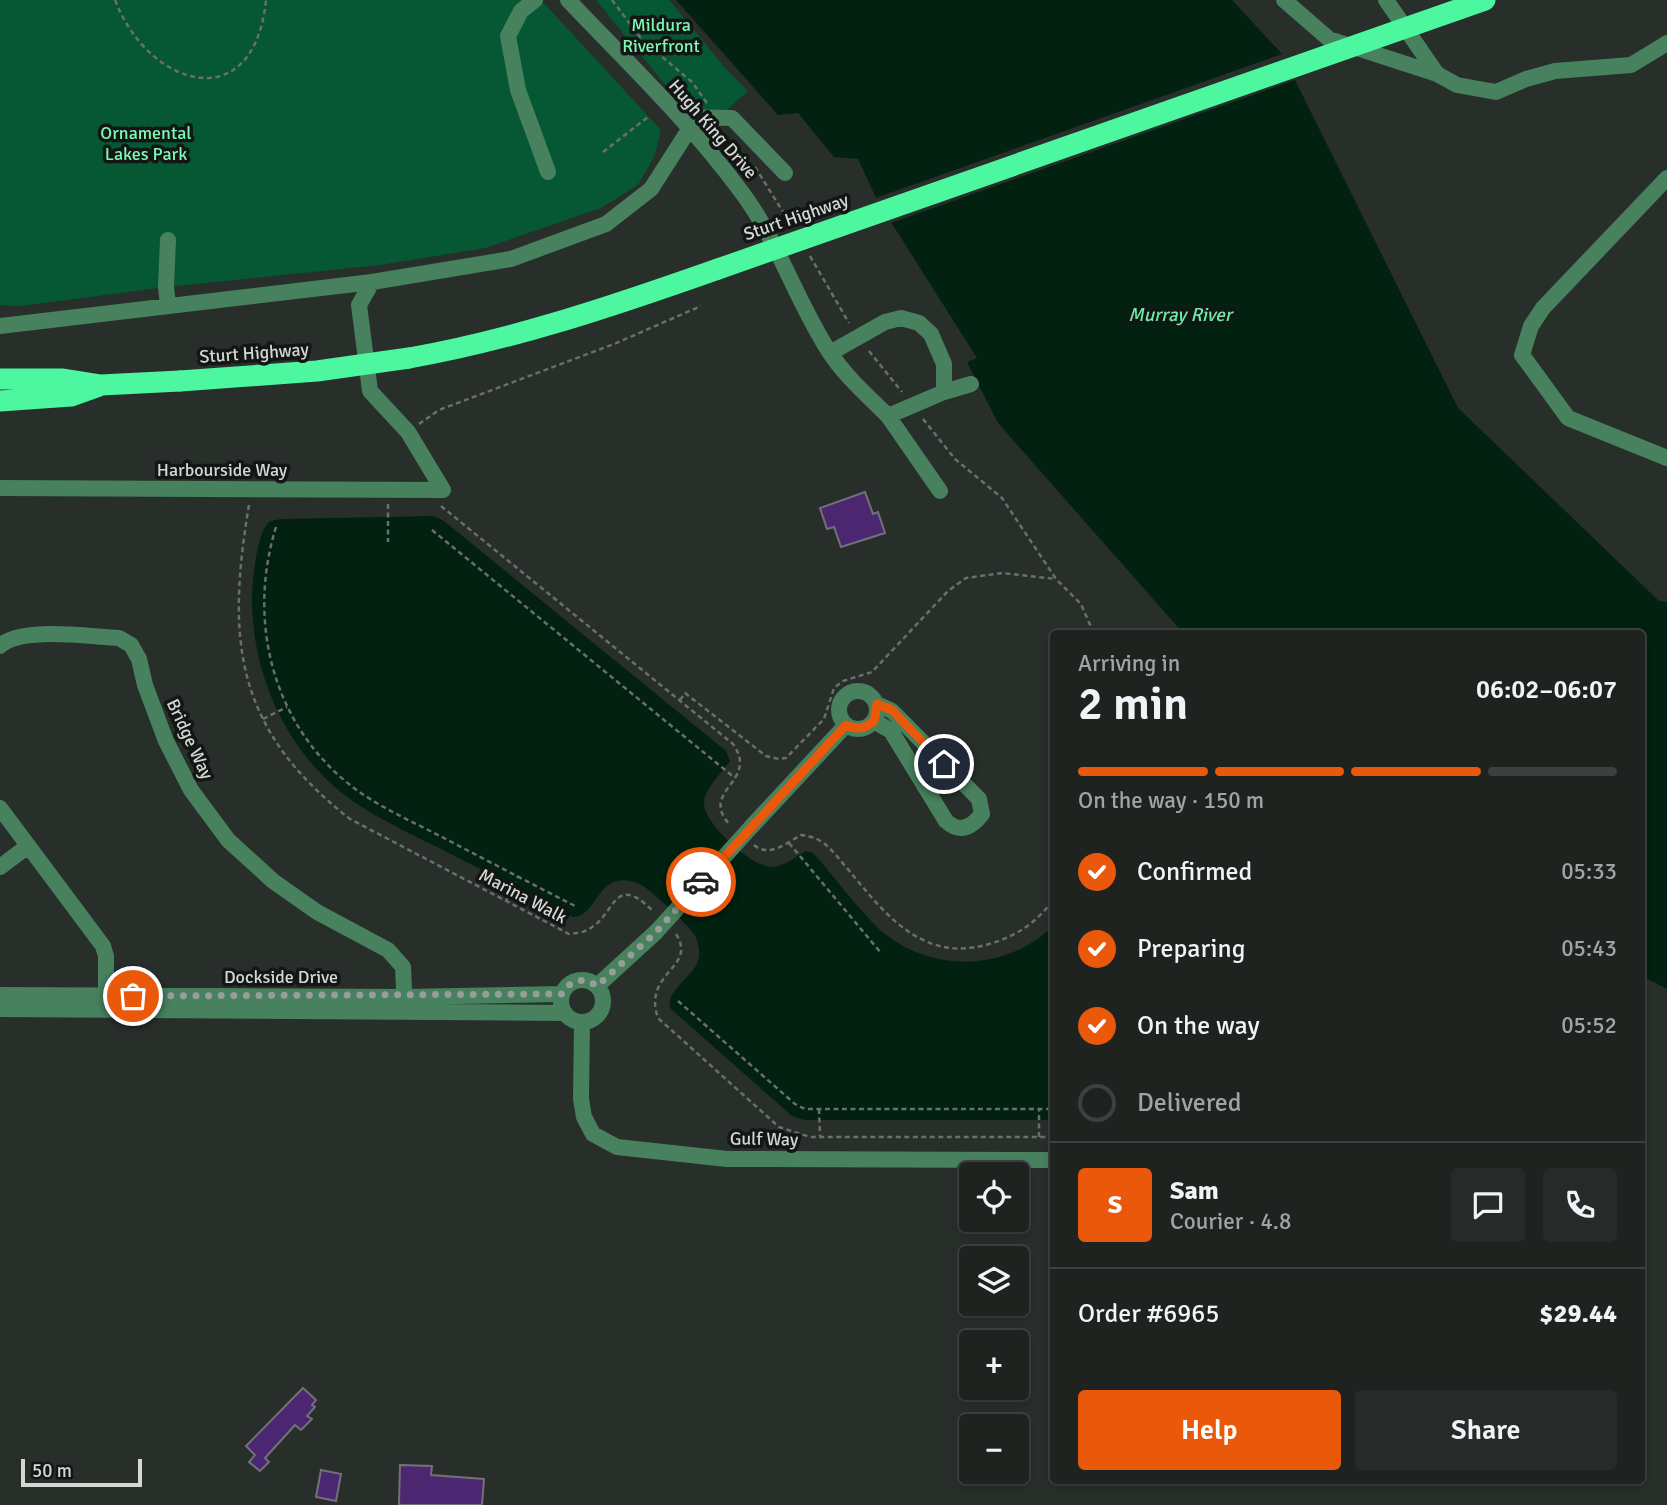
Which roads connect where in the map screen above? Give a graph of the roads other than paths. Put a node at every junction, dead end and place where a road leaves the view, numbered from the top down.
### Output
1 (535, 0) edge
2 (568, 0) edge
3 (1284, 0) edge
4 (1386, 0) edge
5 (1485, 0) edge
6 (1667, 43) edge
7 (1437, 74) junction
8 (685, 122) junction
9 (548, 172) dead end
10 (785, 173) dead end
11 (1667, 178) edge
12 (168, 240) dead end
13 (372, 282) junction
14 (168, 305) junction
15 (0, 326) edge
16 (830, 353) junction
17 (0, 379) edge
18 (971, 384) dead end
19 (101, 385) junction
20 (943, 392) junction
21 (0, 401) edge
22 (888, 416) junction
23 (1667, 458) edge
24 (0, 488) edge
25 (940, 491) dead end
26 (0, 646) edge
27 (877, 704) junction
28 (874, 721) junction
29 (846, 725) junction
30 (0, 808) edge
31 (29, 846) junction
32 (0, 867) edge
33 (597, 986) junction
34 (562, 994) junction
35 (0, 995) edge
36 (106, 1003) junction
37 (405, 1005) junction
38 (0, 1009) edge
39 (565, 1013) junction
40 (582, 1022) junction
41 (1050, 1160) edge

1 - 9 street
2 - 8 street, Hugh King Drive
3 - 7 street
4 - 7 street
5 - 19 highway, Sturt Highway, bridge
6 - 7 street
8 - 10 street
8 - 13 street
8 - 16 street, Hugh King Drive
11 - 23 street
12 - 14 street
13 - 14 street
13 - 24 street, Harbourside Way
14 - 15 street
16 - 20 street
16 - 22 street, Hugh King Drive
17 - 19 highway, Sturt Highway
18 - 20 street
19 - 21 highway, Sturt Highway
20 - 22 street
22 - 25 street, Hugh King Drive
26 - 37 street, Bridge Way
27 - 28 street
27 - 28 street
27 - 29 street
28 - 29 street
29 - 33 street, bridge
30 - 31 street
31 - 32 street
31 - 36 street
33 - 34 street
33 - 40 street
34 - 37 street, Dockside Drive
34 - 39 street
35 - 36 street, Dockside Drive
36 - 37 street, Dockside Drive
36 - 38 street, Dockside Drive
37 - 39 street, Dockside Drive
39 - 40 street
40 - 41 street, Gulf Way

